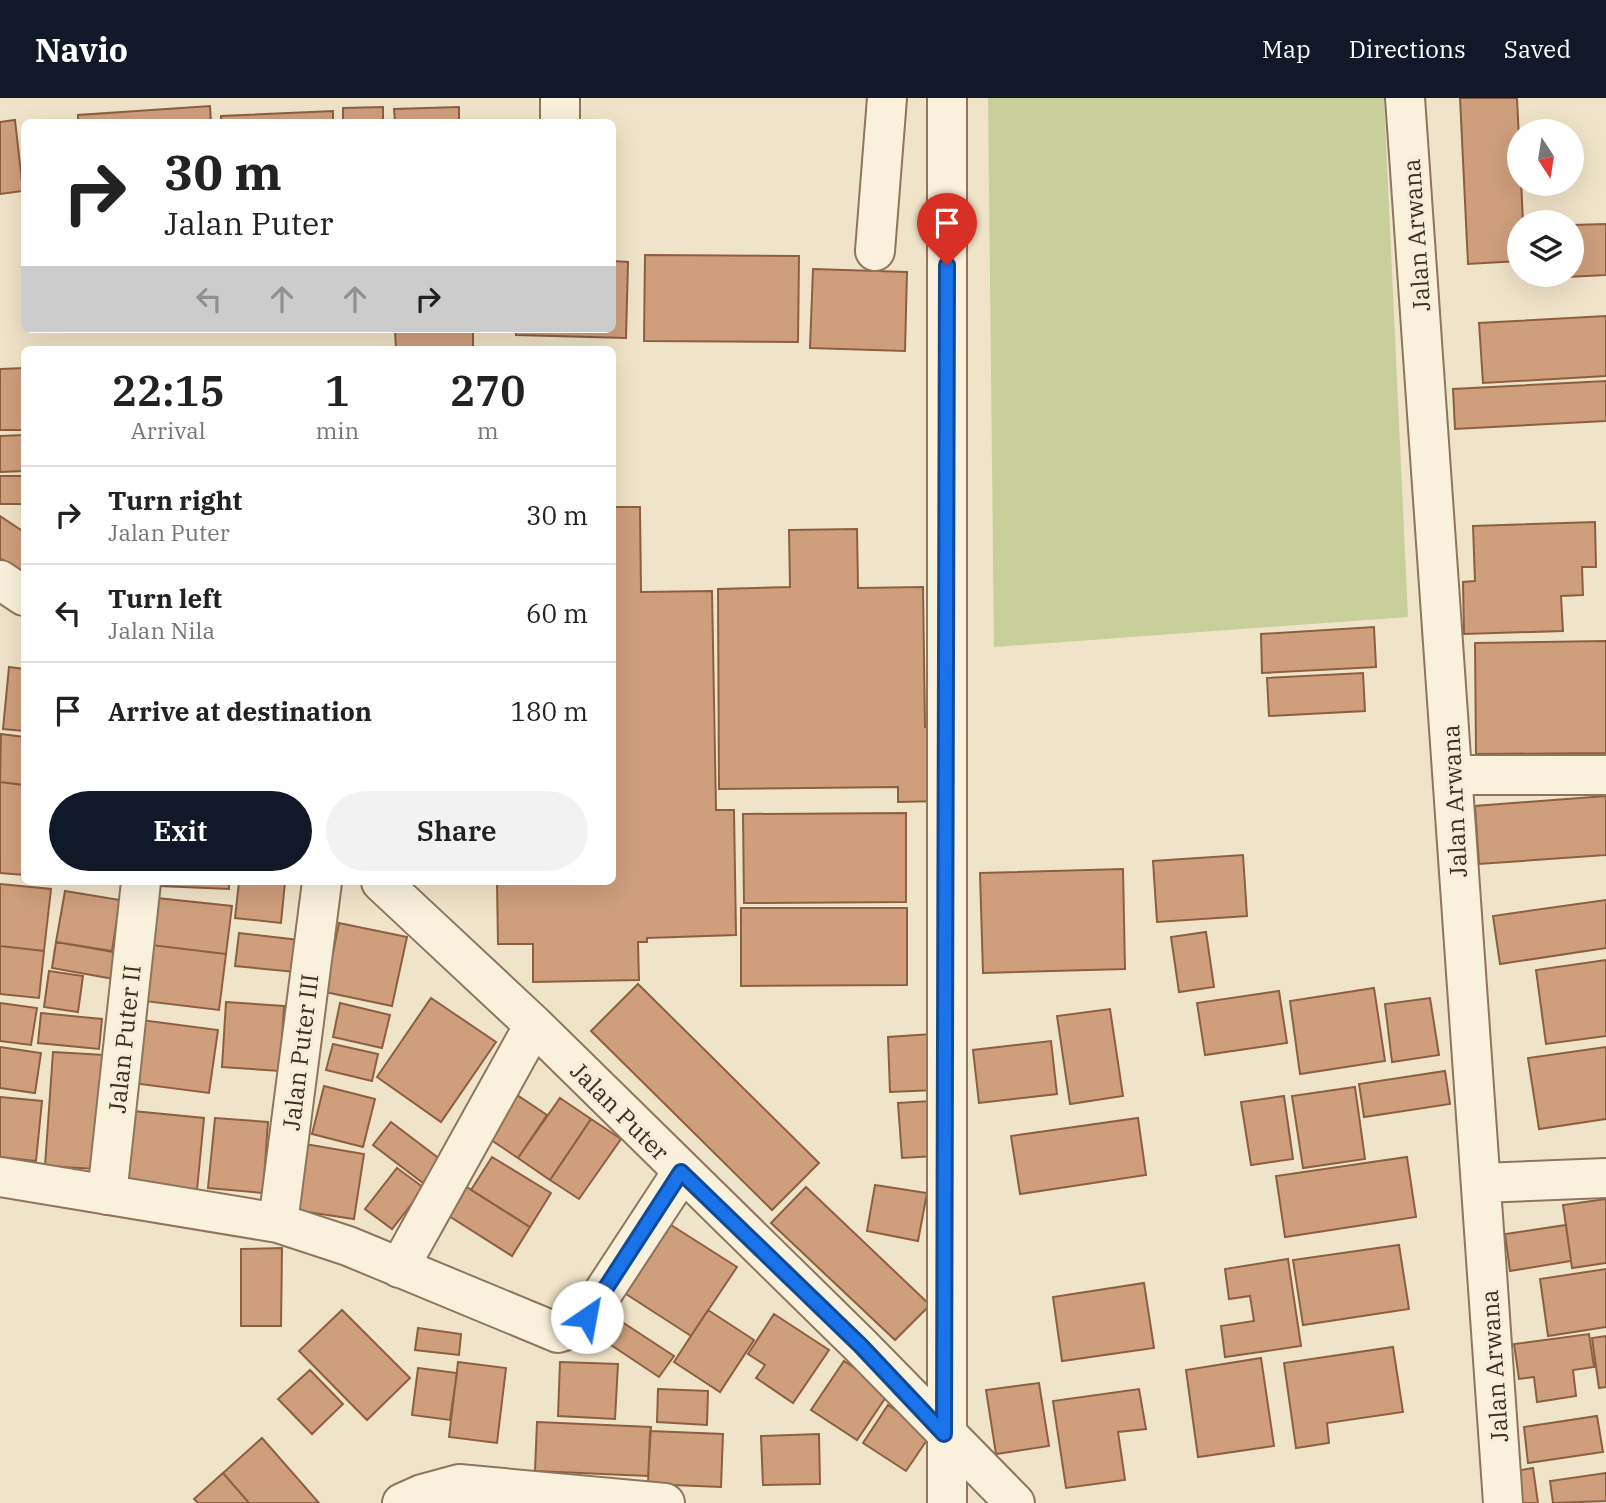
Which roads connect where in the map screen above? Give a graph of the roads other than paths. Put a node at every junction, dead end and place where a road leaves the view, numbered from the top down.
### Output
1 (560, 98) edge
2 (887, 98) edge
3 (947, 98) edge
4 (1405, 98) edge
5 (560, 119) edge
6 (875, 251) dead end
7 (1455, 775) junction
8 (1606, 775) edge
9 (141, 885) edge
10 (322, 885) edge
11 (384, 885) edge
12 (534, 1025) junction
13 (681, 1172) junction
14 (0, 1177) edge
15 (1606, 1178) edge
16 (1482, 1183) junction
17 (107, 1195) junction
18 (278, 1223) junction
19 (399, 1268) junction
20 (944, 1434) junction
21 (402, 1503) edge
22 (665, 1503) edge
23 (947, 1503) edge
24 (1015, 1503) edge
25 (1503, 1503) edge

1 - 5 street
2 - 6 street
3 - 20 street
4 - 7 street, Jalan Arwana
7 - 8 street
7 - 16 street, Jalan Arwana
9 - 17 street, Jalan Puter II
10 - 18 street, Jalan Puter III
11 - 12 street, Jalan Puter
12 - 13 street, Jalan Puter
12 - 19 street
13 - 19 street
13 - 20 street, Jalan Puter
14 - 17 street
15 - 16 street
16 - 25 street, Jalan Arwana
17 - 18 street
18 - 19 street
20 - 23 street
20 - 24 street, Jalan Puter
21 - 22 street

